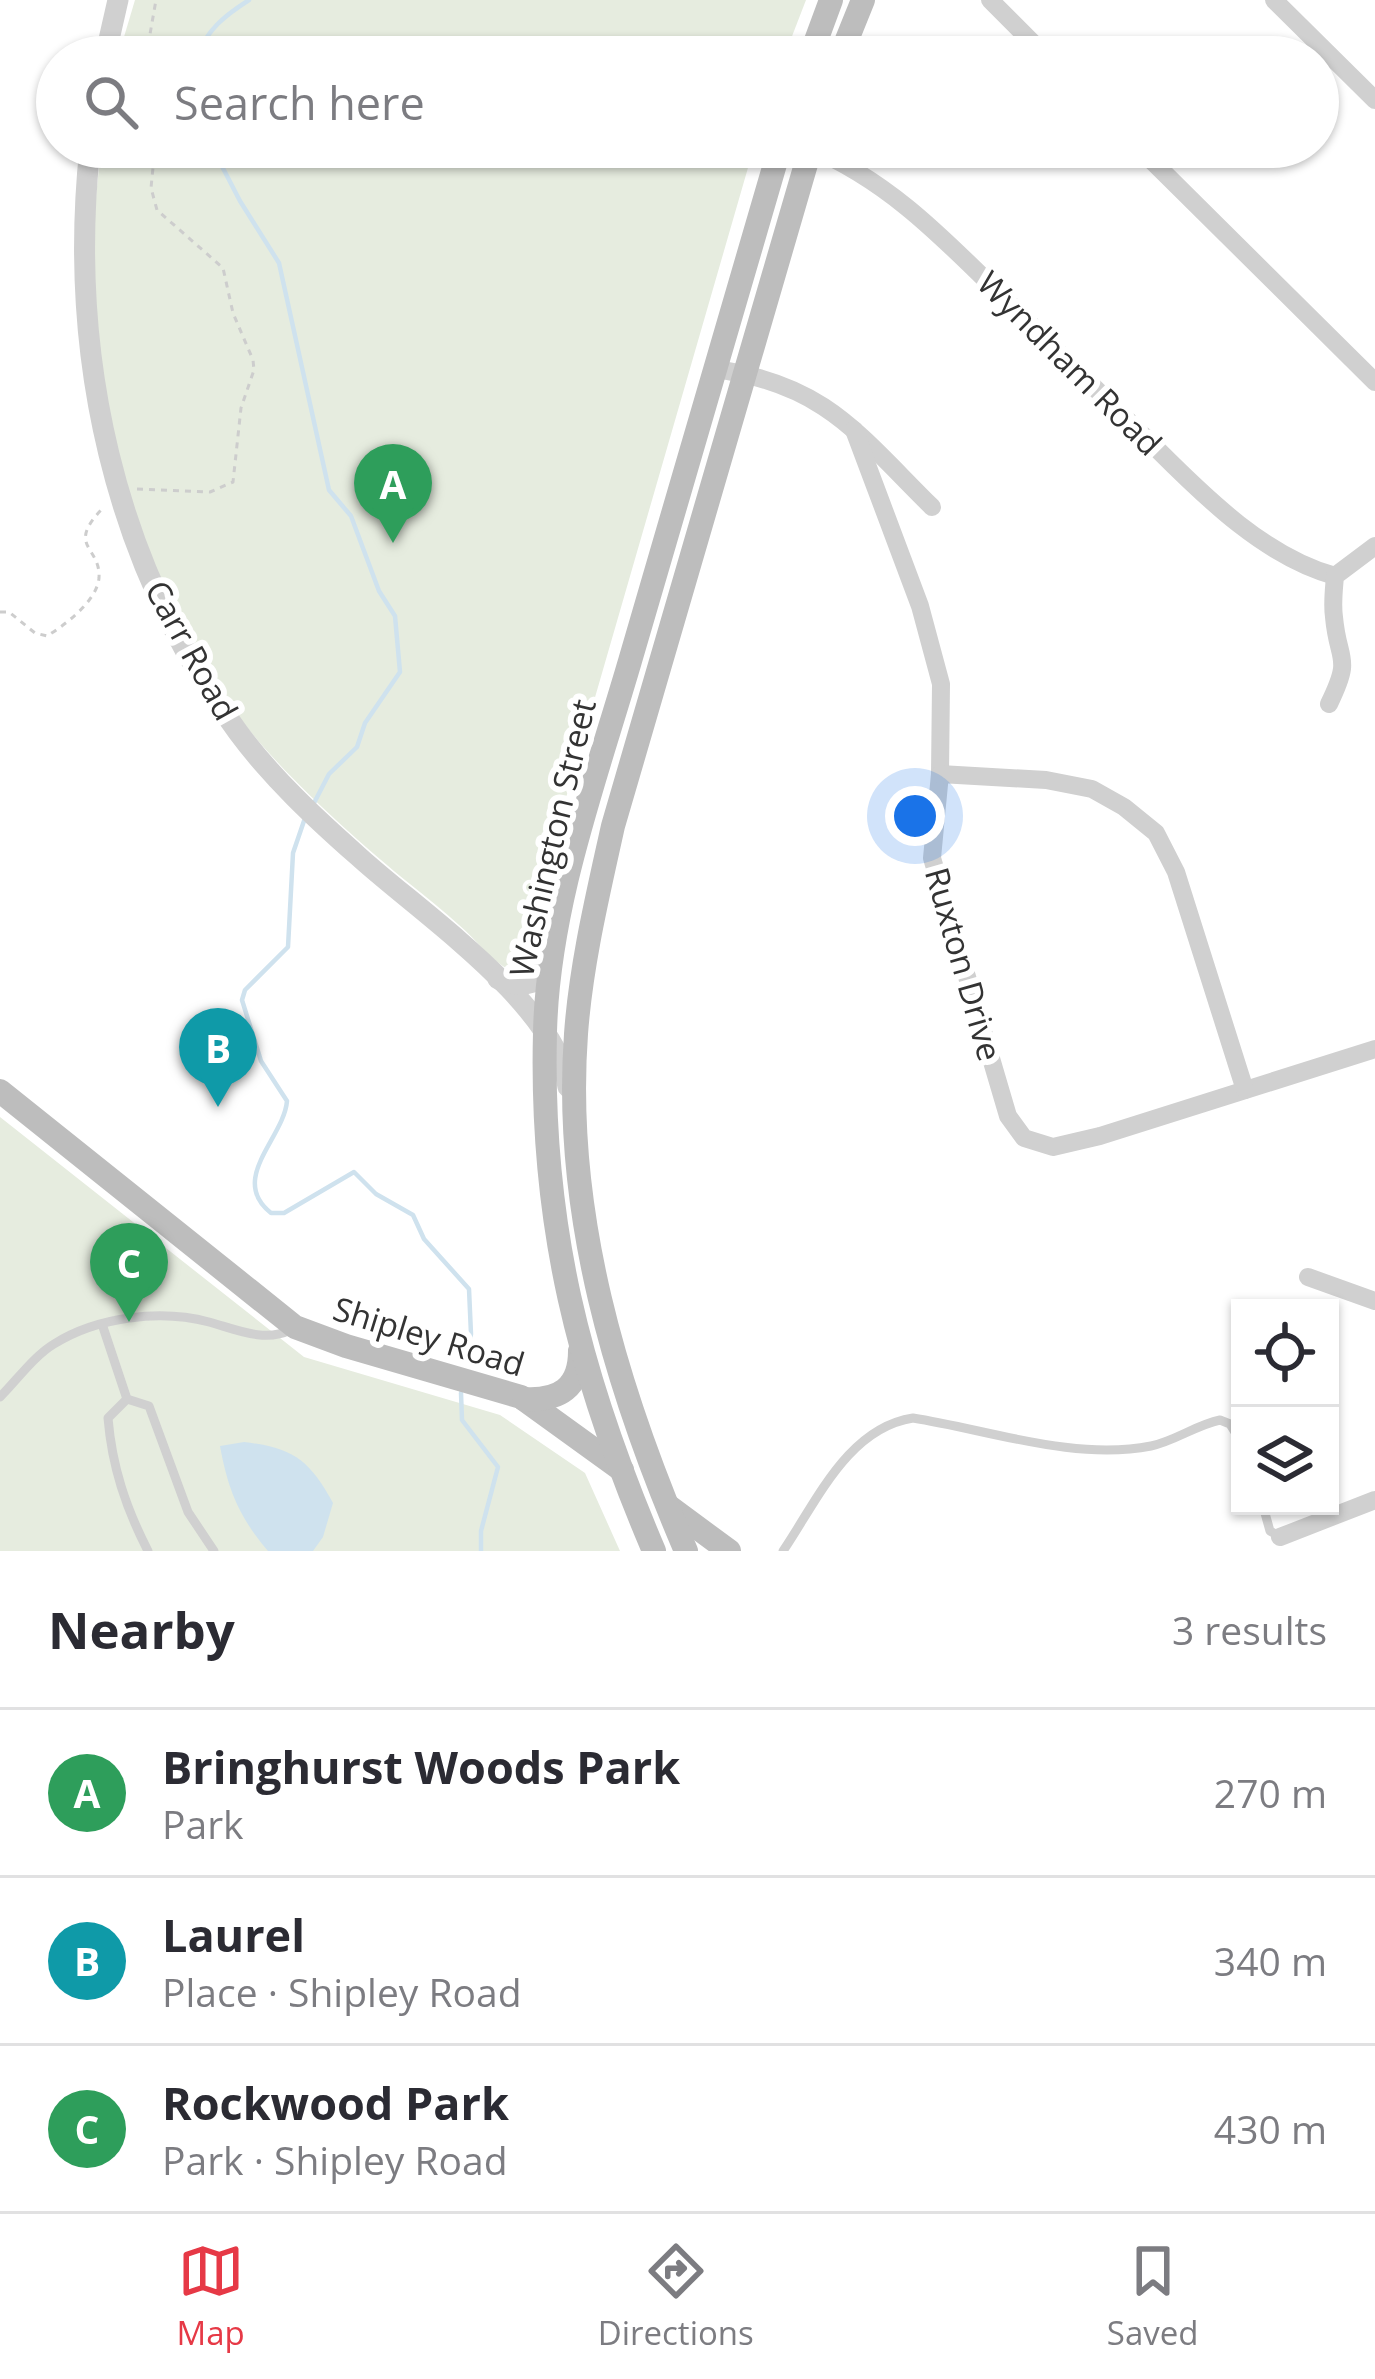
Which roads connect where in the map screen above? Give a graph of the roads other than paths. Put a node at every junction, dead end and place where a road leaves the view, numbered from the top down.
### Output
1 (118, 0) edge
2 (831, 0) edge
3 (863, 0) edge
4 (990, 0) edge
5 (1274, 0) edge
6 (110, 36) edge
7 (818, 36) edge
8 (848, 36) edge
9 (1026, 36) edge
10 (1310, 36) edge
11 (1339, 64) edge
12 (1375, 100) edge
13 (88, 168) edge
14 (774, 168) edge
15 (804, 168) edge
16 (855, 168) edge
17 (1159, 168) edge
18 (715, 369) junction
19 (745, 373) junction
20 (1375, 382) edge
21 (854, 430) junction
22 (932, 507) dead end
23 (1375, 546) edge
24 (1335, 576) junction
25 (1329, 704) dead end
26 (940, 774) junction
27 (553, 950) junction
28 (584, 973) junction
29 (497, 978) junction
30 (539, 1018) junction
31 (1375, 1048) edge
32 (0, 1090) edge
33 (1245, 1090) junction
34 (575, 1157) junction
35 (1308, 1277) dead end
36 (1375, 1301) edge
37 (102, 1324) junction
38 (295, 1327) junction
39 (580, 1351) junction
40 (0, 1397) edge
41 (127, 1399) junction
42 (524, 1399) junction
43 (1231, 1426) edge
44 (619, 1468) junction
45 (1375, 1498) edge
46 (666, 1505) junction
47 (1265, 1515) edge
48 (1280, 1537) joint
49 (148, 1551) edge
50 (214, 1551) edge
51 (654, 1551) edge
52 (686, 1551) edge
53 (729, 1551) edge
54 (783, 1551) edge

1 - 6 street
2 - 7 main road
3 - 8 main road
4 - 9 street
5 - 10 street
11 - 12 street
13 - 29 street, Carr Road
14 - 18 main road, Washington Street
15 - 19 main road, Washington Street
16 - 24 street, Wyndham Road
17 - 20 street
18 - 19 street
18 - 27 main road, Washington Street
19 - 21 street
19 - 28 main road, Washington Street
21 - 22 street
21 - 26 street, Ruxton Drive
23 - 24 street
24 - 25 street
26 - 33 street
26 - 33 street, Ruxton Drive
27 - 29 street
27 - 30 main road, Washington Street
28 - 30 street
28 - 34 main road, Washington Street
29 - 30 street, Carr Road
30 - 34 street, Carr Road
30 - 39 main road, Washington Street
31 - 33 street, Ruxton Drive
32 - 38 main road, Shipley Road
34 - 46 main road, Washington Street
35 - 36 street
37 - 38 lane
37 - 40 lane
37 - 41 lane
38 - 42 main road, Shipley Road
39 - 42 main road
39 - 44 main road, Washington Street
41 - 49 lane
41 - 50 lane
42 - 44 main road, Shipley Road
43 - 54 lane
44 - 46 main road, Shipley Road
44 - 51 main road, Washington Street
45 - 48 street
46 - 52 main road, Washington Street
46 - 53 main road, Shipley Road
47 - 48 lane

